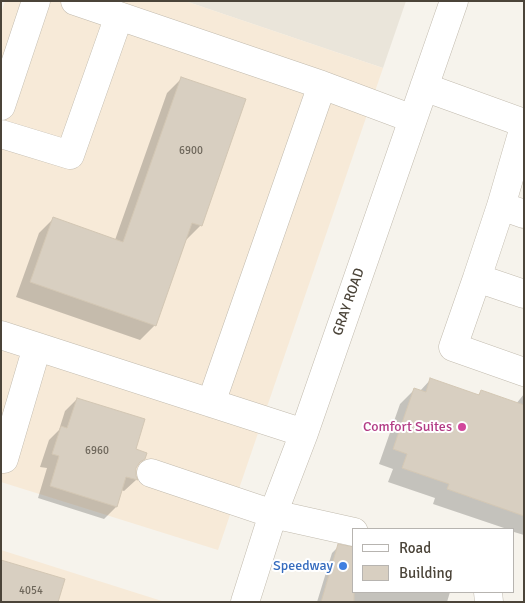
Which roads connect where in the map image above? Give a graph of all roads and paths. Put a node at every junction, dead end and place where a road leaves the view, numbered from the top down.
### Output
1 (36, 1) edge
2 (76, 1) edge
3 (454, 1) edge
4 (120, 16) junction
5 (322, 85) junction
6 (424, 87) junction
7 (1, 106) edge
8 (413, 119) junction
9 (524, 125) edge
10 (1, 134) edge
11 (513, 210) edge
12 (477, 278) junction
13 (524, 294) edge
14 (1, 335) edge
15 (37, 346) junction
16 (524, 372) edge
17 (211, 403) junction
18 (304, 433) junction
19 (4, 459) dead end
20 (150, 473) dead end
21 (273, 514) junction
22 (352, 532) edge
23 (247, 601) edge

1 - 7 street
2 - 4 street
3 - 6 street, GRAY ROAD
4 - 5 street
4 - 10 street
5 - 8 street
5 - 17 street
6 - 8 street, GRAY ROAD
6 - 9 street
8 - 18 street, GRAY ROAD
9 - 11 street
11 - 12 street
12 - 13 street
12 - 16 street
14 - 15 street
15 - 17 street
15 - 19 street
17 - 18 street
18 - 21 street, GRAY ROAD
20 - 21 street
21 - 22 street
21 - 23 street, GRAY ROAD

